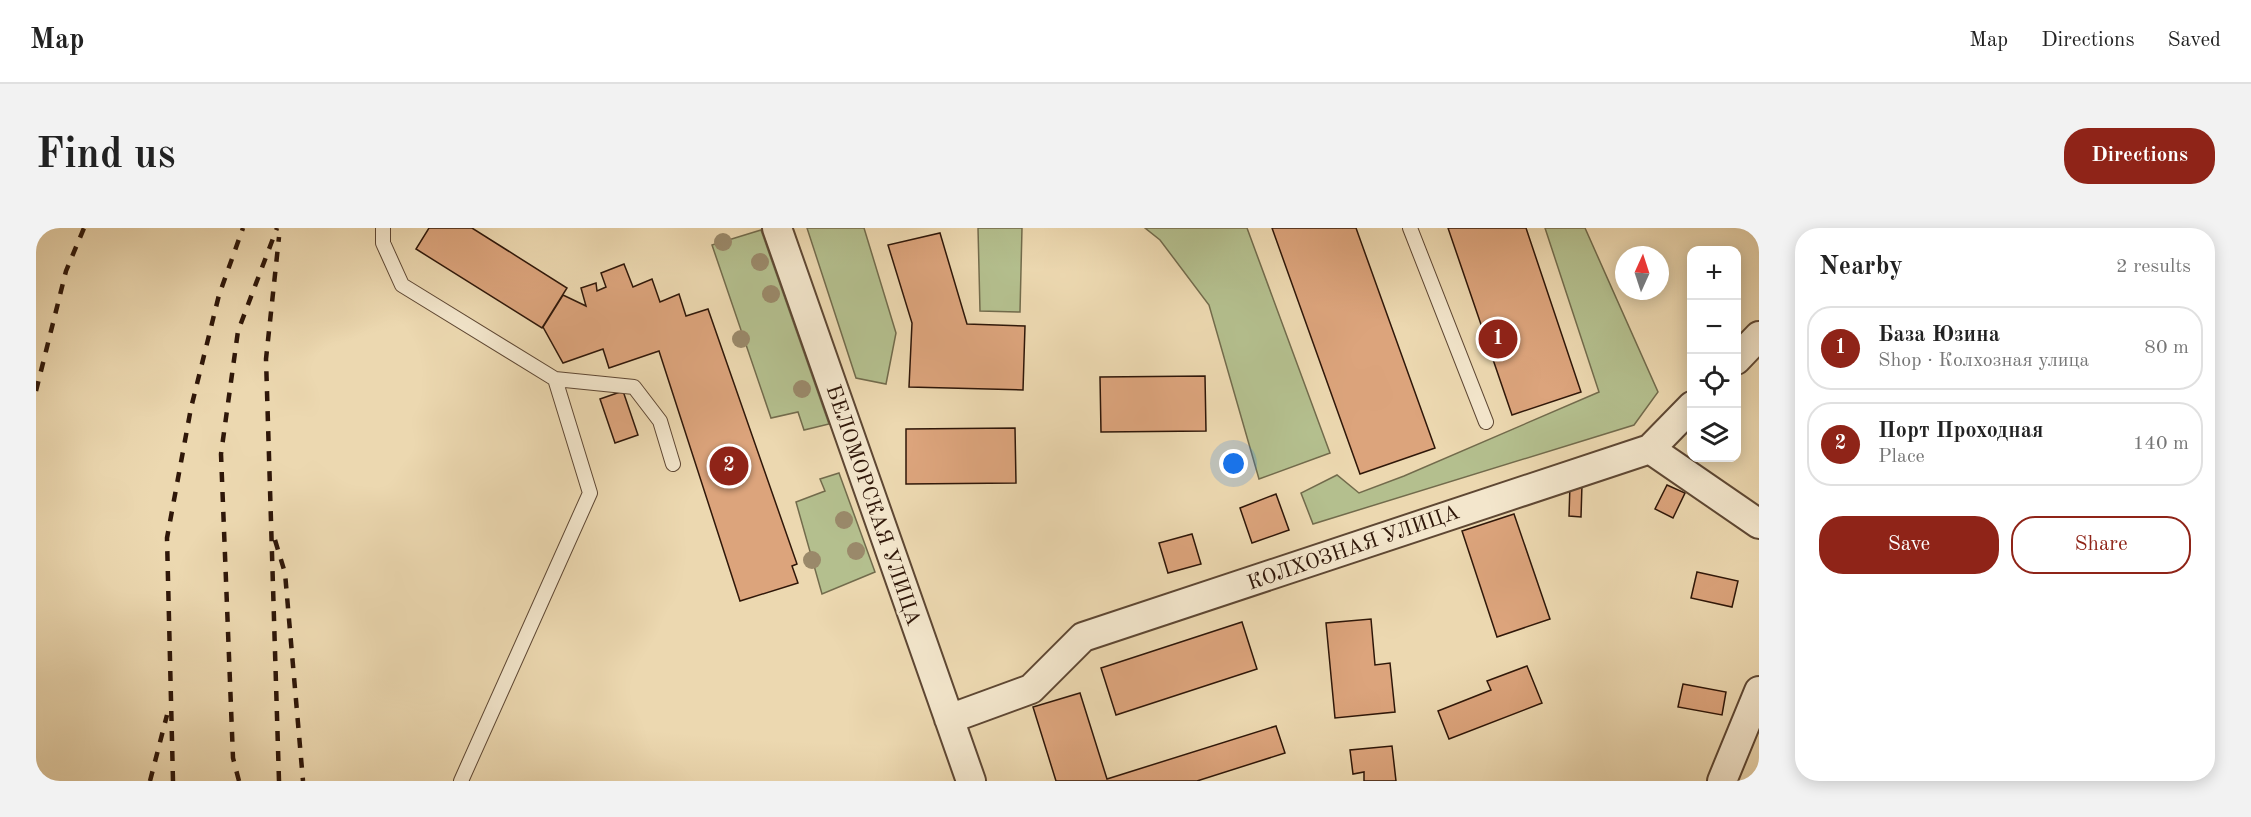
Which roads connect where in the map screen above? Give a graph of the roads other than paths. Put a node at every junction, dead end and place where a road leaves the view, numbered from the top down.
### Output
1 (383, 228) edge
2 (777, 228) edge
3 (1410, 228) edge
4 (1759, 336) edge
5 (1741, 356) edge
6 (555, 380) junction
7 (1690, 408) edge
8 (1486, 422) dead end
9 (1650, 449) junction
10 (673, 464) dead end
11 (1759, 524) edge
12 (1759, 691) edge
13 (949, 719) junction
14 (461, 781) edge
15 (970, 781) edge
16 (1722, 781) edge

1 - 6 lane
2 - 13 street, БЕЛОМОРСКАЯ УЛИЦА
3 - 8 lane
4 - 5 street
6 - 10 lane
6 - 14 lane
7 - 9 street
9 - 11 street
9 - 13 street, КОЛХОЗНАЯ УЛИЦА
12 - 16 street
13 - 15 street, БЕЛОМОРСКАЯ УЛИЦА

